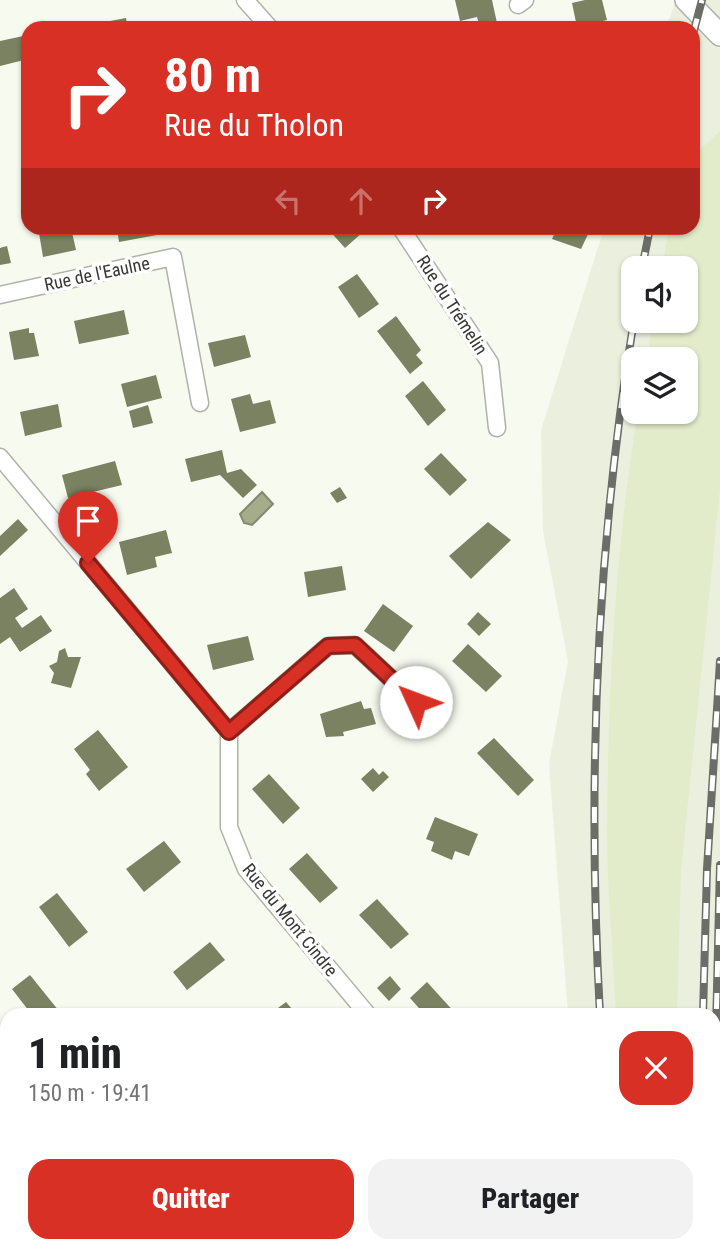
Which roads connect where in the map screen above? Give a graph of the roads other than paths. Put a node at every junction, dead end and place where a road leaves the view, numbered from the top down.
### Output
1 (245, 0) edge
2 (686, 0) edge
3 (264, 21) edge
4 (720, 35) edge
5 (406, 235) edge
6 (0, 295) edge
7 (200, 403) dead end
8 (497, 428) dead end
9 (0, 457) edge
10 (436, 722) dead end
11 (229, 732) junction
12 (362, 1008) edge

1 - 3 street
2 - 4 street
5 - 8 street, Rue du Trémelin
6 - 7 street, Rue de l'Eaulne
9 - 11 street
10 - 11 street
11 - 12 street, Rue du Mont Cindre

